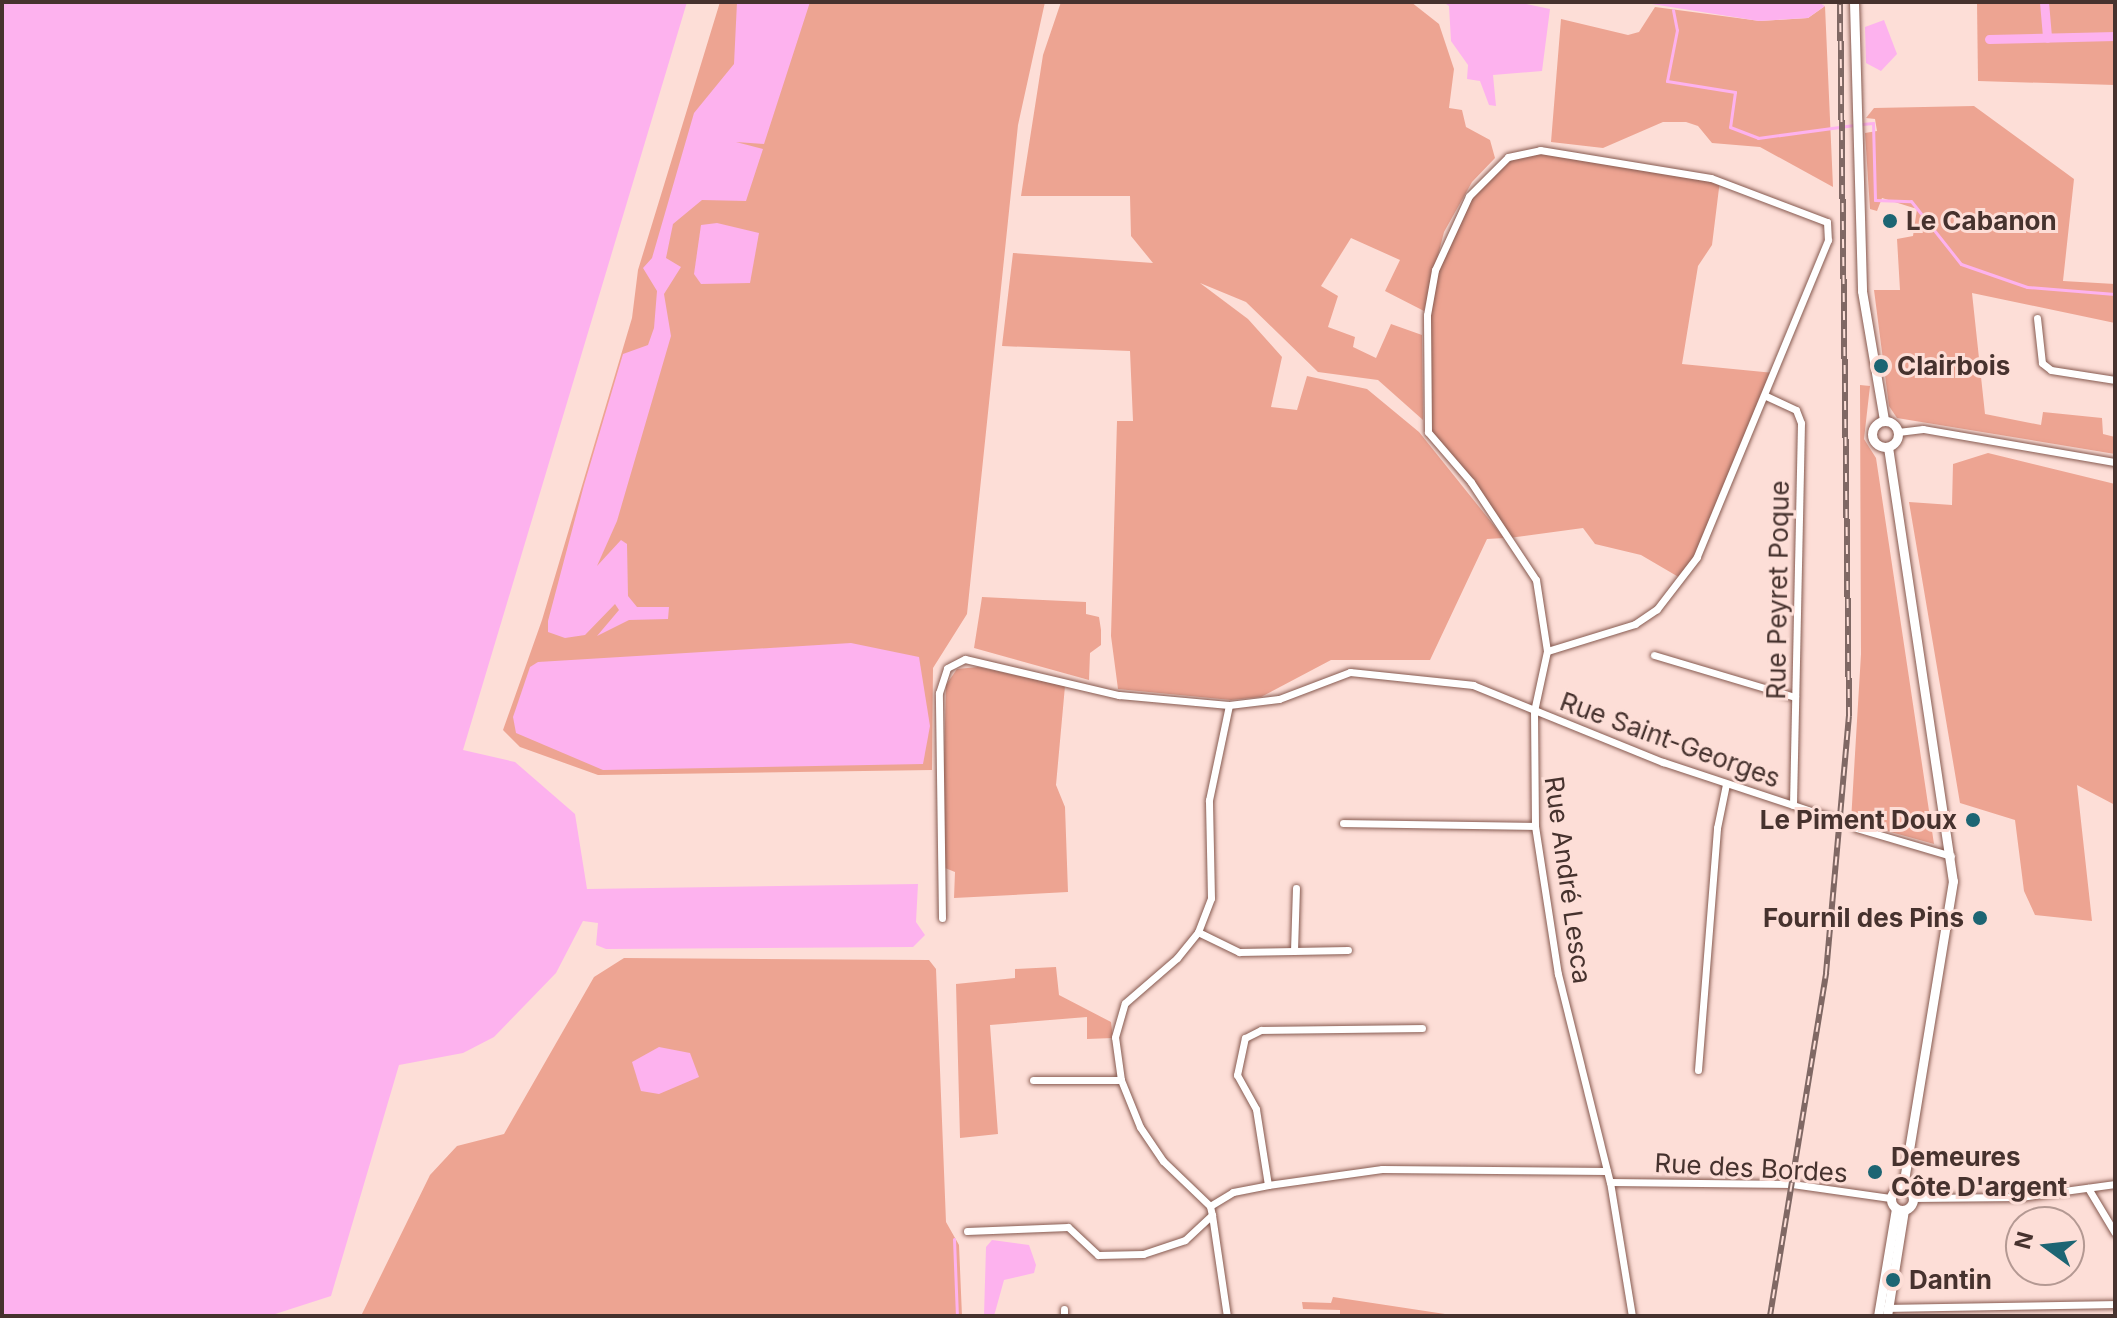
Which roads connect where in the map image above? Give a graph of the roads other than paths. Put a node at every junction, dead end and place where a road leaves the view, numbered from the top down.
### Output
1 (1854, 2) edge
2 (2037, 318) dead end
3 (2115, 380) edge
4 (1766, 396) junction
5 (1884, 420) junction
6 (1898, 432) junction
7 (1888, 447) junction
8 (2115, 462) edge
9 (1547, 651) junction
10 (1654, 655) dead end
11 (1795, 697) junction
12 (1229, 705) junction
13 (1534, 711) junction
14 (1726, 784) junction
15 (1793, 805) junction
16 (1832, 818) dead end
17 (1343, 823) dead end
18 (1535, 826) junction
19 (1856, 828) dead end
20 (1951, 856) junction
21 (1296, 888) dead end
22 (942, 918) dead end
23 (1198, 932) junction
24 (1348, 950) dead end
25 (1294, 951) junction
26 (1422, 1028) dead end
27 (1698, 1070) dead end
28 (1033, 1080) dead end
29 (1121, 1080) junction
30 (1607, 1171) junction
31 (1610, 1182) junction
32 (2115, 1184) edge
33 (1268, 1185) junction
34 (1903, 1187) junction
35 (2088, 1188) junction
36 (1890, 1198) junction
37 (1913, 1198) junction
38 (1900, 1209) junction
39 (1211, 1210) junction
40 (967, 1231) dead end
41 (2115, 1233) edge
42 (2114, 1309) edge
43 (1887, 1312) edge
44 (1227, 1316) edge
45 (1632, 1316) edge
46 (1878, 1316) edge

1 - 5 main road
2 - 3 street
4 - 9 street
4 - 9 street
4 - 11 street, Rue Peyret Poque
5 - 6 main road
5 - 7 main road
6 - 7 main road
6 - 8 street
7 - 20 main road
9 - 13 street, Rue André Lesca
10 - 11 street
11 - 15 street, Rue Peyret Poque
12 - 13 street, Rue Saint-Georges
12 - 22 street, Rue Saint-Georges
12 - 23 street
13 - 14 street, Rue Saint-Georges
13 - 18 street, Rue André Lesca
14 - 15 street, Rue Saint-Georges
14 - 27 street
15 - 16 street, Rue Saint-Georges
17 - 18 street
18 - 30 street, Rue André Lesca
19 - 20 street
20 - 34 main road
21 - 25 street
23 - 25 street
23 - 29 street
24 - 25 street
26 - 33 street
28 - 29 street
29 - 39 street
30 - 31 street, Rue André Lesca
30 - 33 street
31 - 36 street, Rue des Bordes
31 - 45 street, Rue André Lesca
32 - 35 street
33 - 39 street
34 - 36 main road
34 - 37 main road
35 - 37 street
35 - 41 street
36 - 38 main road
37 - 38 main road
38 - 43 main road
38 - 46 main road
39 - 40 street
39 - 44 street
42 - 43 street

